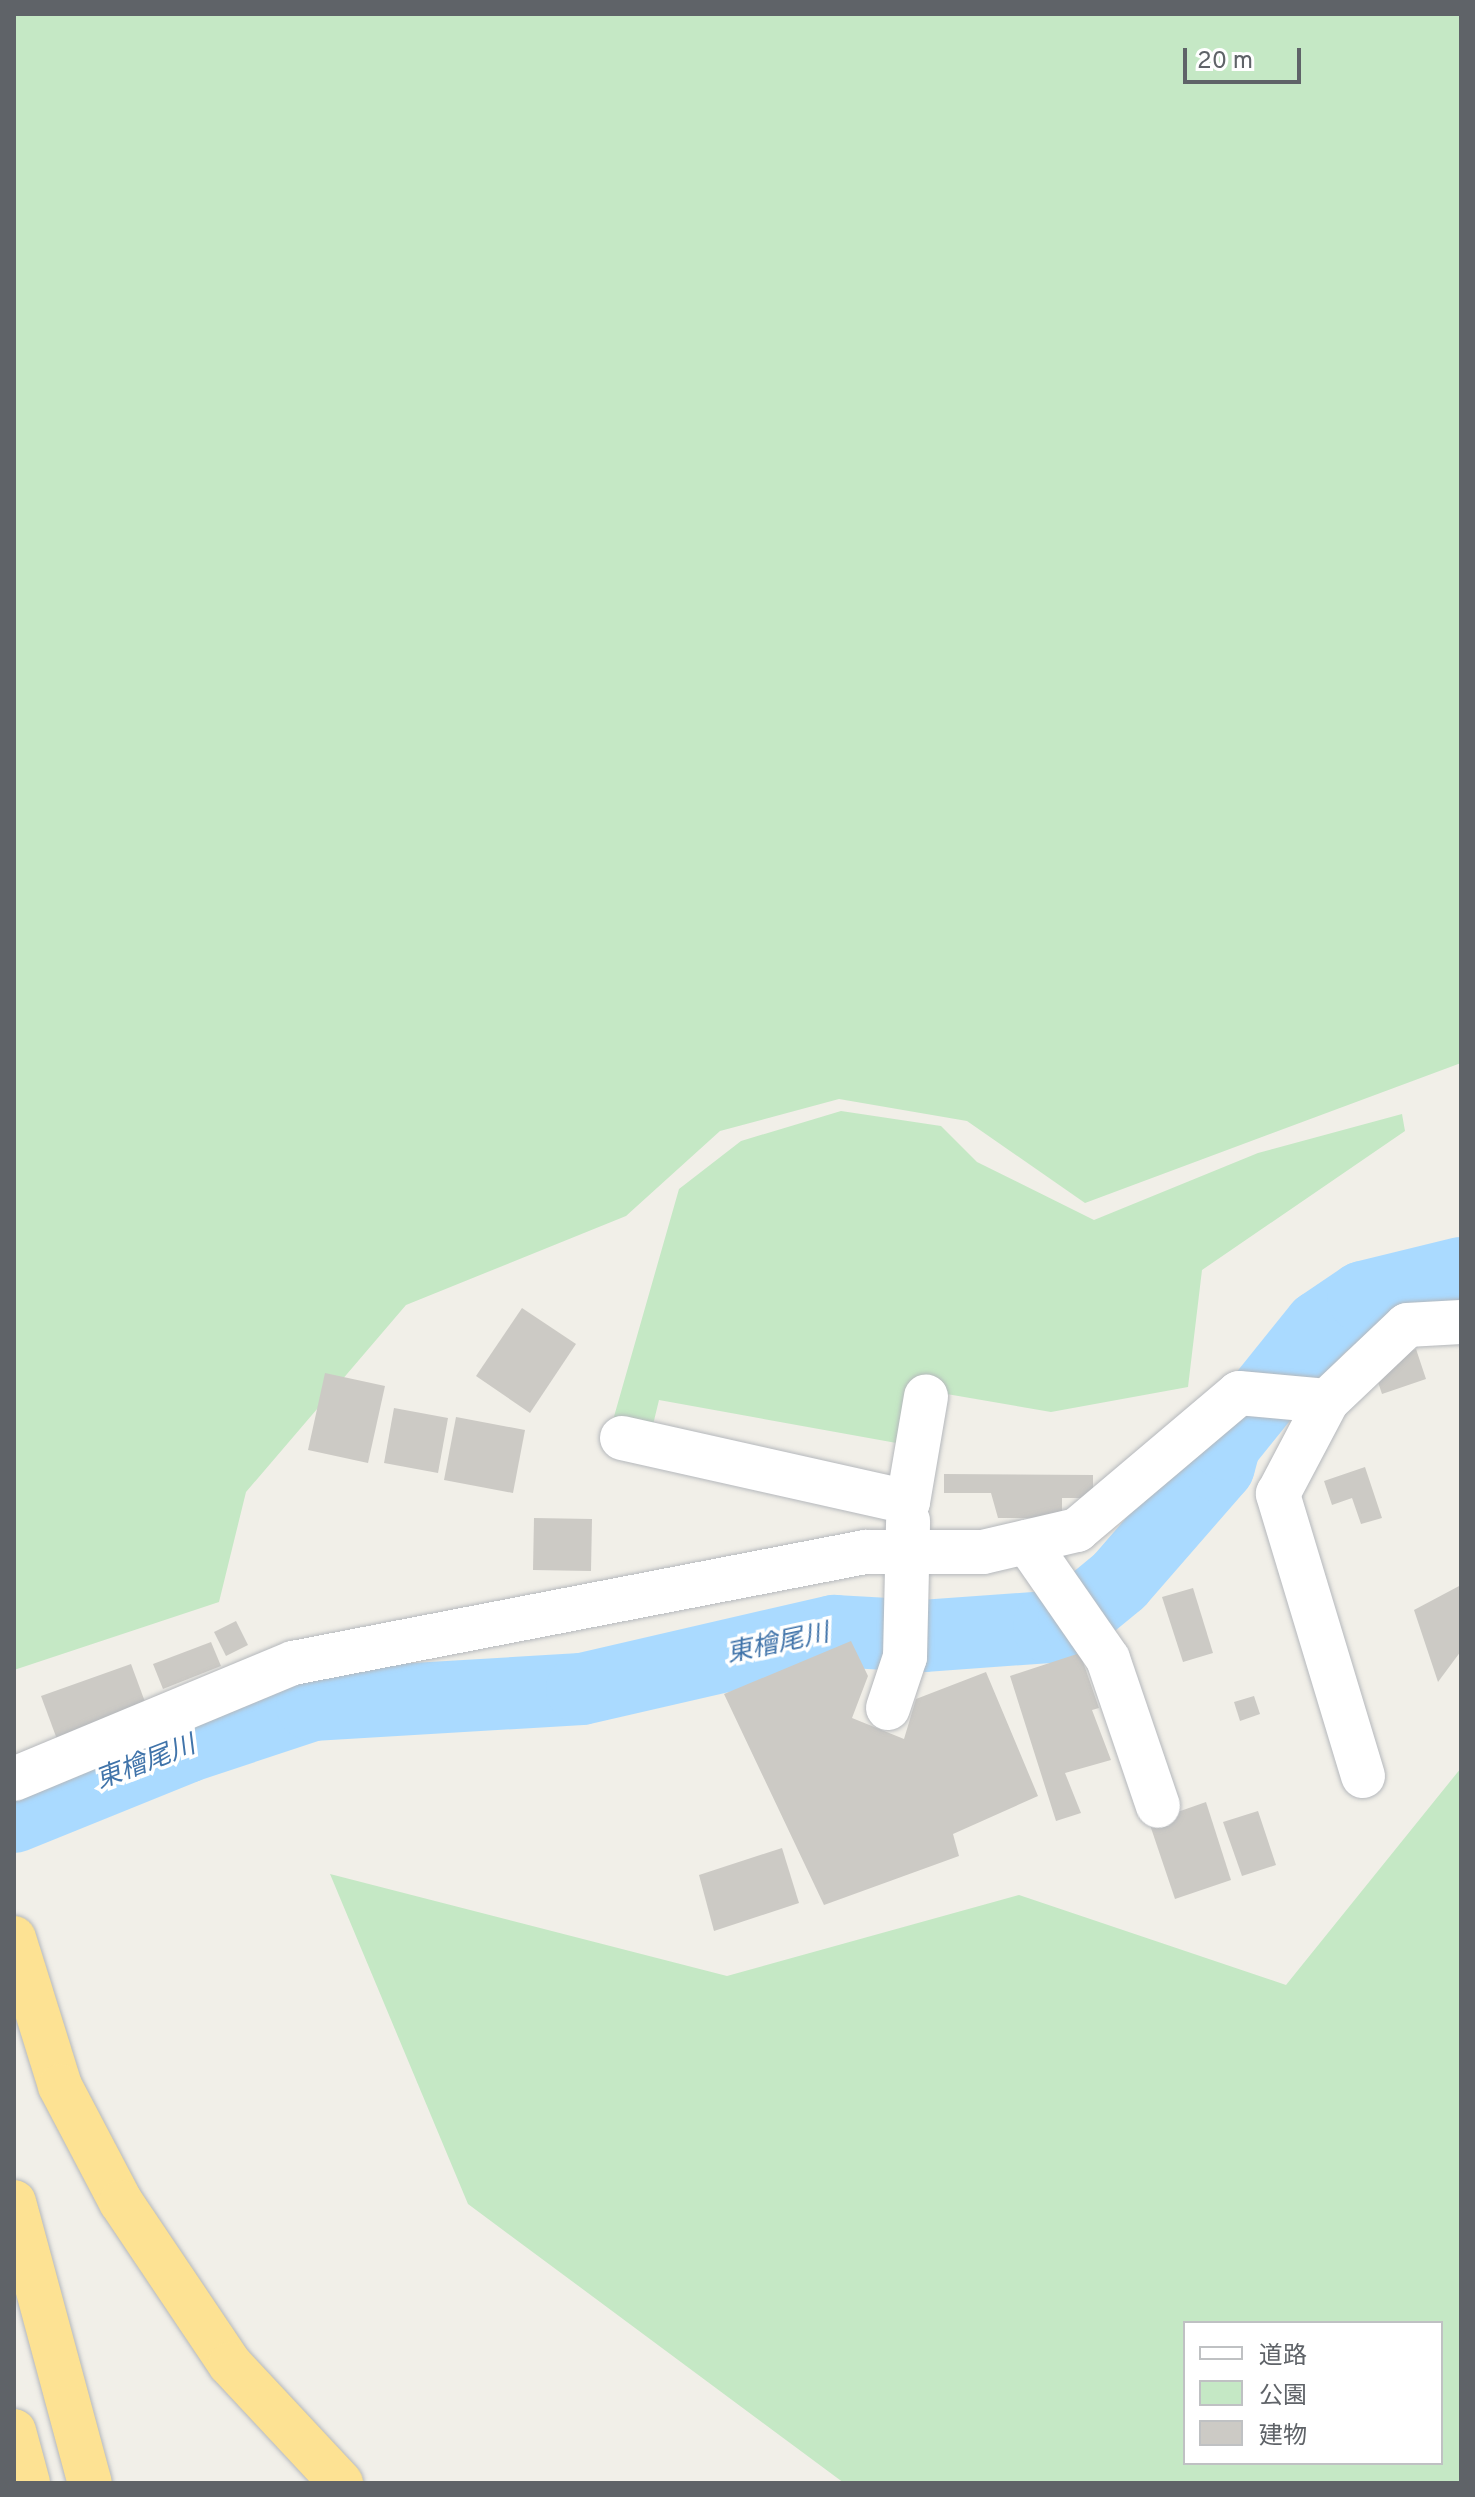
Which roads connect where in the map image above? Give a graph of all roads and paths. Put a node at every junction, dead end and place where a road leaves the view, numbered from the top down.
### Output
1 (1461, 1322) edge
2 (926, 1397) dead end
3 (1327, 1401) junction
4 (622, 1438) dead end
5 (908, 1502) junction
6 (1027, 1542) junction
7 (909, 1552) junction
8 (888, 1708) dead end
9 (1363, 1776) dead end
10 (14, 1779) edge
11 (1158, 1806) dead end
12 (14, 1938) edge
13 (14, 2202) edge
14 (14, 2431) edge
15 (28, 2483) edge
16 (90, 2483) edge
17 (341, 2483) edge

1 - 3 street
2 - 5 street
3 - 6 street
3 - 9 street
4 - 5 street
5 - 7 street
6 - 7 street
6 - 11 street
7 - 8 street
7 - 10 street
12 - 17 highway
13 - 16 highway
14 - 15 highway

